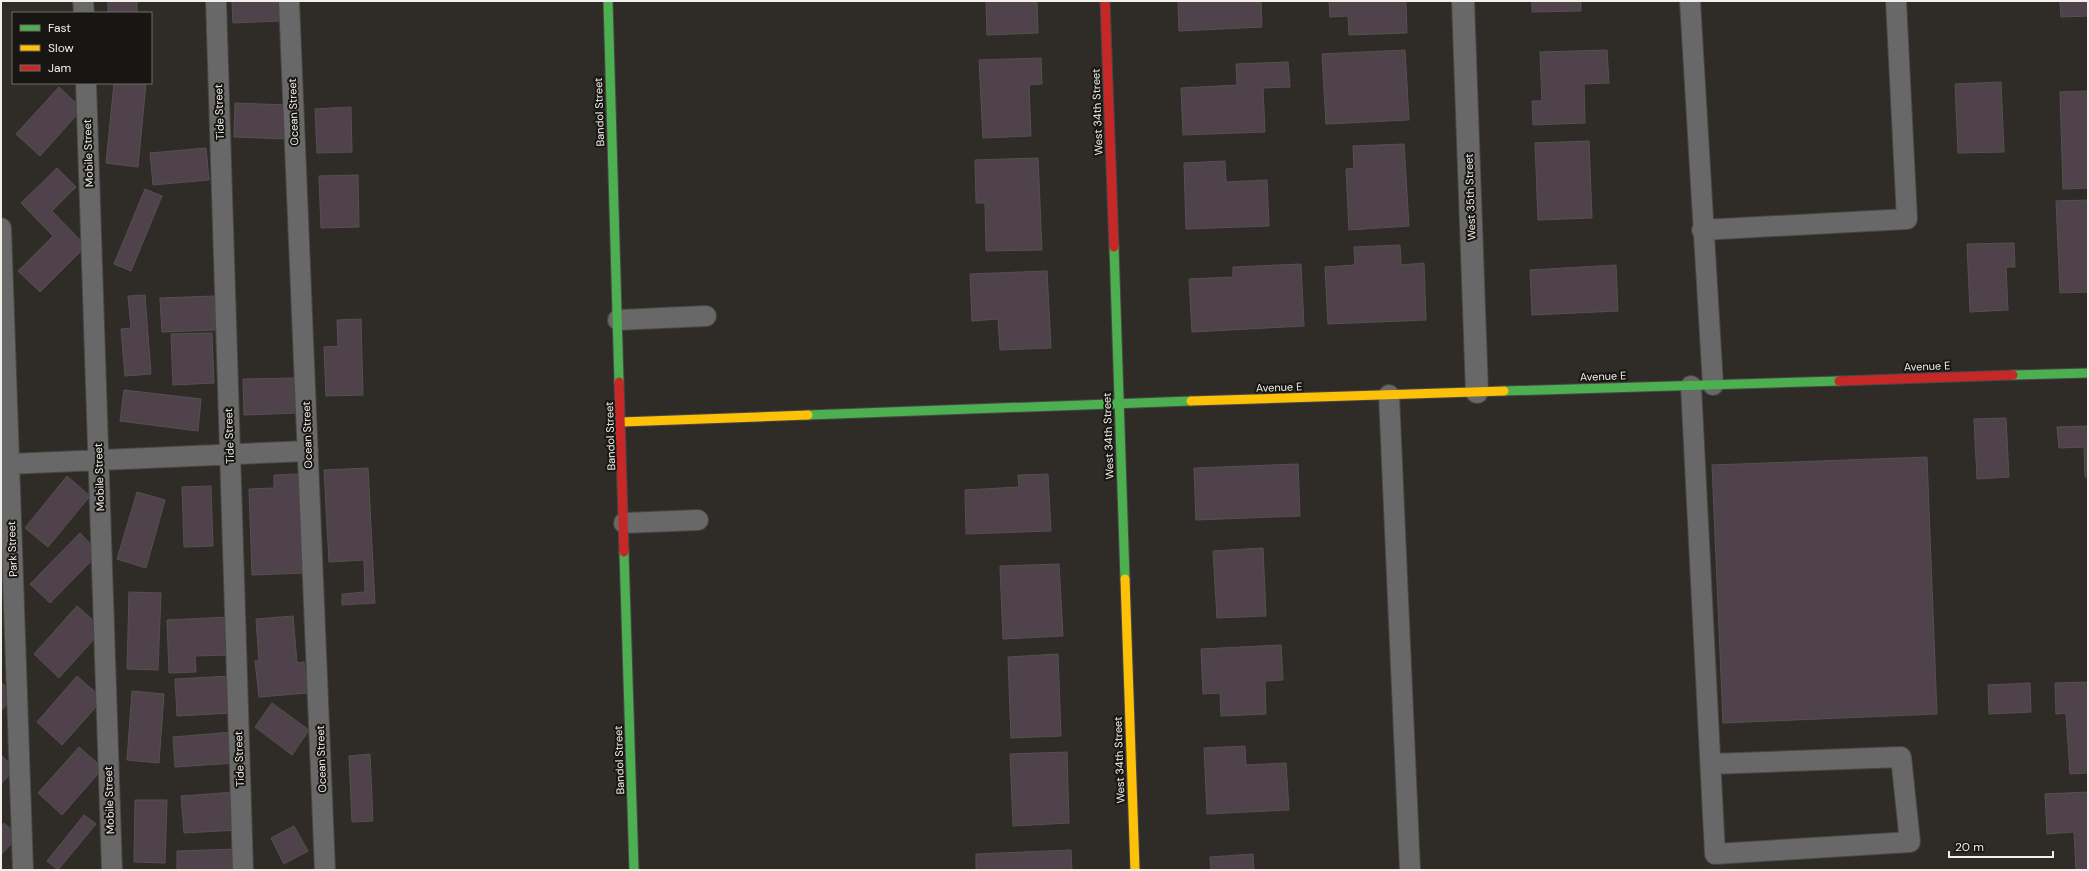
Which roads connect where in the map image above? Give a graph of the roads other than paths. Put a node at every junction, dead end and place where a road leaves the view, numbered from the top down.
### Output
1 (83, 1) edge
2 (216, 1) edge
3 (289, 1) edge
4 (608, 1) edge
5 (1105, 1) edge
6 (1462, 1) edge
7 (1690, 1) edge
8 (1896, 1) edge
9 (84, 12) edge
10 (86, 84) edge
11 (1, 228) edge
12 (1702, 230) junction
13 (706, 316) dead end
14 (618, 320) junction
15 (2088, 373) edge
16 (1713, 385) junction
17 (1691, 386) junction
18 (1477, 392) junction
19 (1389, 395) junction
20 (1119, 404) junction
21 (621, 422) junction
22 (308, 451) junction
23 (230, 454) junction
24 (98, 459) junction
25 (9, 464) junction
26 (698, 520) dead end
27 (624, 523) junction
28 (1711, 764) junction
29 (23, 870) edge
30 (112, 870) edge
31 (243, 870) edge
32 (326, 870) edge
33 (634, 870) edge
34 (1135, 870) edge
35 (1410, 870) edge

1 - 9 lane
2 - 23 lane, Tide Street
3 - 22 lane, Ocean Street
4 - 14 street, Bandol Street
5 - 20 street, West 34th Street
6 - 18 street, West 35th Street
7 - 12 lane
8 - 12 lane
10 - 24 lane, Mobile Street
11 - 25 lane, Park Street
12 - 16 lane
13 - 14 lane
14 - 21 street, Bandol Street
15 - 16 street, Avenue E
16 - 17 street, Avenue E
17 - 18 street, Avenue E
17 - 28 lane
18 - 19 street, Avenue E
19 - 20 street, Avenue E
19 - 35 lane
20 - 21 street, Avenue E
20 - 34 street, West 34th Street
21 - 27 street, Bandol Street
22 - 23 lane
22 - 32 lane, Ocean Street
23 - 24 lane
23 - 31 lane, Tide Street
24 - 25 lane
24 - 30 lane, Mobile Street
25 - 29 lane, Park Street
26 - 27 lane
27 - 33 street, Bandol Street
28 - 28 lane

